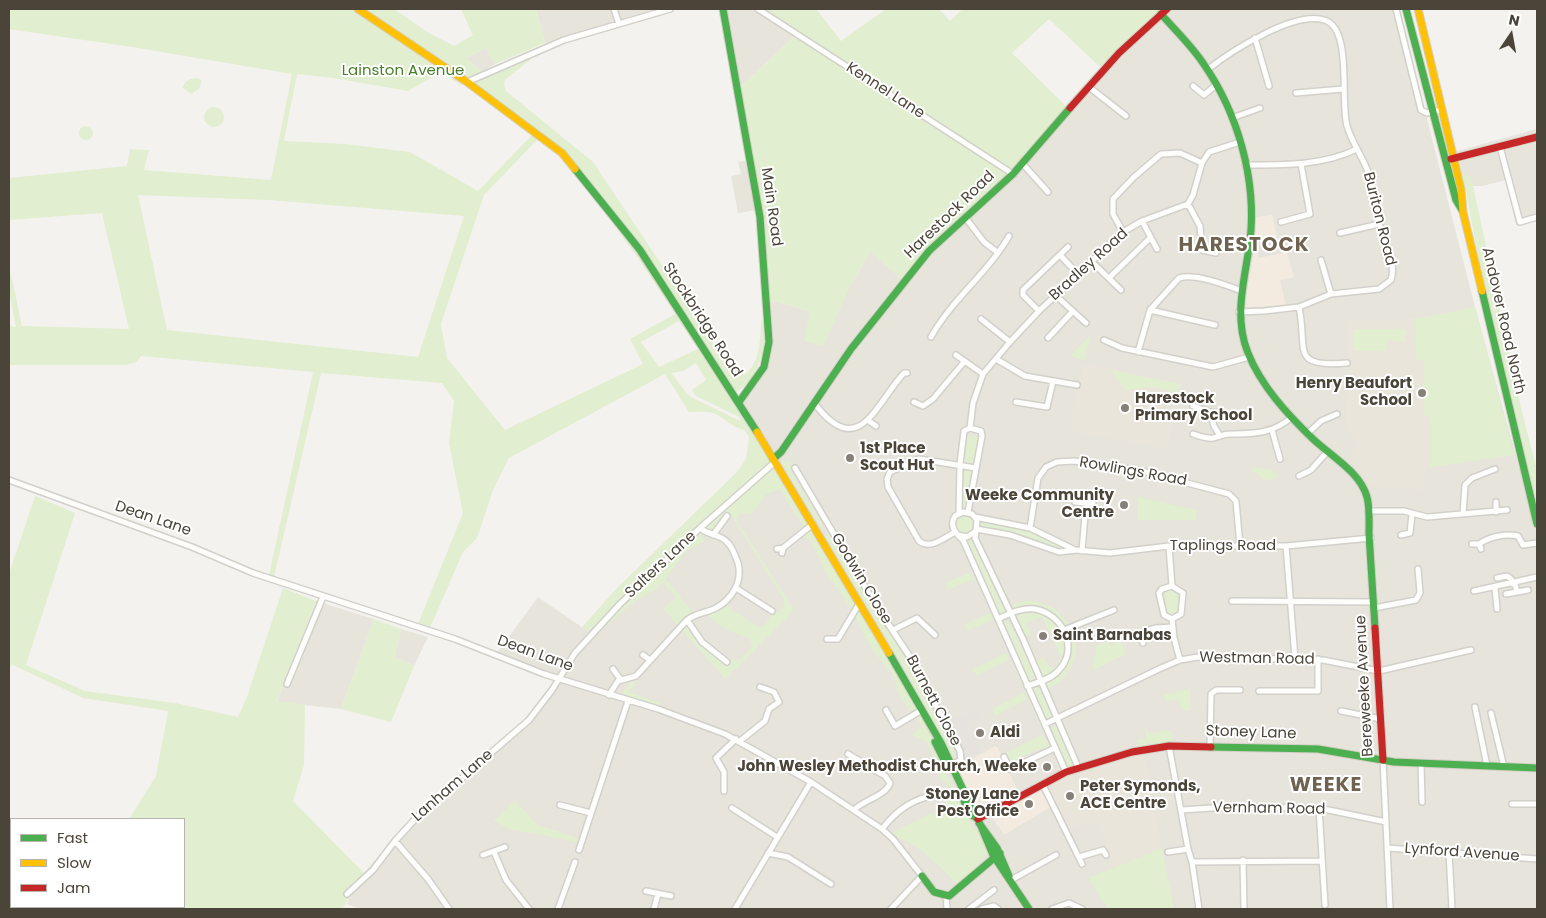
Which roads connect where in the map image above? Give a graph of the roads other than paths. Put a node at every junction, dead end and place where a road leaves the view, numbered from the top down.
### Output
1 (358, 9) edge
2 (614, 9) edge
3 (670, 9) edge
4 (723, 9) edge
5 (758, 9) edge
6 (1168, 9) edge
7 (1396, 9) edge
8 (1406, 9) edge
9 (1418, 9) edge
10 (1161, 14) junction
11 (619, 24) junction
12 (1256, 38) junction
13 (1416, 46) junction
14 (1406, 49) junction
15 (1207, 70) junction
16 (466, 82) junction
17 (1216, 84) junction
18 (1193, 86) dead end
19 (1269, 86) dead end
20 (1089, 88) junction
21 (1343, 89) junction
22 (1296, 93) dead end
23 (1260, 108) dead end
24 (1442, 110) junction
25 (1433, 112) junction
26 (1122, 116) dead end
27 (1232, 118) junction
28 (1537, 137) edge
29 (1240, 142) junction
30 (1500, 146) junction
31 (1358, 149) junction
32 (1450, 159) junction
33 (1022, 163) junction
34 (1202, 163) junction
35 (1301, 164) junction
36 (1245, 165) junction
37 (1012, 174) junction
38 (1048, 192) dead end
39 (1188, 204) junction
40 (965, 217) junction
41 (1537, 217) edge
42 (1142, 221) junction
43 (1281, 222) dead end
44 (1380, 224) junction
45 (1123, 232) junction
46 (1340, 233) dead end
47 (1006, 238) dead end
48 (1150, 238) junction
49 (1068, 247) dead end
50 (1157, 249) dead end
51 (997, 252) junction
52 (1216, 252) dead end
53 (1060, 255) junction
54 (1091, 260) junction
55 (1321, 260) dead end
56 (1077, 273) junction
57 (1109, 278) junction
58 (1121, 290) dead end
59 (1242, 291) junction
60 (1330, 294) junction
61 (1055, 295) junction
62 (1299, 307) junction
63 (1150, 310) junction
64 (1039, 311) junction
65 (1073, 311) junction
66 (1239, 312) junction
67 (981, 319) dead end
68 (1086, 323) dead end
69 (1215, 325) dead end
70 (931, 337) dead end
71 (1048, 338) dead end
72 (1104, 340) dead end
73 (1010, 342) junction
74 (1138, 352) junction
75 (956, 355) dead end
76 (1250, 357) junction
77 (996, 359) junction
78 (964, 362) junction
79 (1347, 363) dead end
80 (907, 373) dead end
81 (983, 374) junction
82 (1053, 381) junction
83 (1076, 385) dead end
84 (739, 402) junction
85 (914, 402) dead end
86 (1016, 402) dead end
87 (815, 404) junction
88 (1193, 406) dead end
89 (1210, 412) junction
90 (1223, 413) dead end
91 (1337, 414) dead end
92 (1292, 417) junction
93 (869, 421) junction
94 (876, 426) dead end
95 (970, 428) junction
96 (1272, 430) junction
97 (1193, 434) dead end
98 (1307, 434) junction
99 (1220, 436) junction
100 (1327, 452) junction
101 (1280, 459) dead end
102 (774, 461) junction
103 (960, 464) junction
104 (976, 468) junction
105 (1495, 469) dead end
106 (794, 471) dead end
107 (1299, 476) dead end
108 (9, 480) edge
109 (1075, 502) dead end
110 (1496, 502) dead end
111 (1086, 503) junction
112 (1093, 504) dead end
113 (1507, 510) dead end
114 (1368, 511) junction
115 (968, 512) junction
116 (1496, 512) junction
117 (959, 513) junction
118 (1412, 514) junction
119 (1463, 514) junction
120 (727, 516) dead end
121 (975, 516) junction
122 (813, 524) junction
123 (1537, 524) edge
124 (700, 528) junction
125 (830, 528) junction
126 (1030, 528) junction
127 (976, 530) junction
128 (820, 534) junction
129 (956, 534) junction
130 (713, 535) junction
131 (1400, 535) dead end
132 (1371, 538) junction
133 (1537, 543) edge
134 (1062, 544) junction
135 (1472, 544) dead end
136 (1169, 546) junction
137 (1240, 546) junction
138 (1286, 546) junction
139 (781, 550) dead end
140 (1079, 551) junction
141 (1059, 552) junction
142 (1418, 569) dead end
143 (1537, 577) edge
144 (1497, 578) dead end
145 (1514, 584) junction
146 (1172, 586) junction
147 (736, 588) junction
148 (1495, 588) junction
149 (1477, 589) dead end
150 (1528, 590) dead end
151 (1517, 592) junction
152 (1506, 594) dead end
153 (323, 597) junction
154 (1232, 601) dead end
155 (1289, 602) junction
156 (859, 604) junction
157 (1374, 605) junction
158 (1497, 609) dead end
159 (1114, 610) dead end
160 (772, 611) dead end
161 (1011, 613) junction
162 (998, 619) junction
163 (1172, 619) junction
164 (687, 620) junction
165 (1173, 627) junction
166 (892, 630) junction
167 (1064, 630) junction
168 (663, 634) dead end
169 (930, 634) dead end
170 (669, 638) junction
171 (827, 639) dead end
172 (1143, 643) dead end
173 (1471, 650) dead end
174 (643, 655) dead end
175 (1295, 658) junction
176 (1318, 659) junction
177 (650, 660) junction
178 (1180, 660) junction
179 (727, 662) dead end
180 (613, 669) dead end
181 (1379, 671) junction
182 (559, 678) junction
183 (621, 680) junction
184 (1040, 682) junction
185 (287, 684) dead end
186 (1027, 686) junction
187 (760, 687) dead end
188 (1240, 690) dead end
189 (1259, 691) dead end
190 (609, 695) junction
191 (628, 701) junction
192 (1475, 707) dead end
193 (886, 710) dead end
194 (922, 710) junction
195 (1341, 711) dead end
196 (1491, 713) dead end
197 (1057, 719) junction
198 (1381, 719) junction
199 (1045, 724) junction
200 (738, 740) junction
201 (1169, 746) junction
202 (1210, 746) junction
203 (1055, 748) junction
204 (848, 754) dead end
205 (1004, 757) dead end
206 (1383, 760) junction
207 (1421, 764) junction
208 (950, 766) junction
209 (1488, 766) junction
210 (1078, 767) junction
211 (1504, 767) junction
212 (1537, 768) edge
213 (1066, 772) junction
214 (811, 782) junction
215 (1043, 785) junction
216 (724, 791) dead end
217 (936, 795) dead end
218 (1422, 802) dead end
219 (1512, 804) dead end
220 (1537, 804) edge
221 (560, 805) dead end
222 (732, 808) dead end
223 (1319, 808) junction
224 (854, 810) junction
225 (1180, 810) junction
226 (592, 813) junction
227 (978, 820) junction
228 (1386, 822) junction
229 (882, 829) junction
230 (777, 837) junction
231 (395, 841) junction
232 (505, 847) dead end
233 (1387, 848) junction
234 (1188, 849) junction
235 (579, 850) dead end
236 (494, 852) junction
237 (1168, 852) dead end
238 (1449, 852) junction
239 (768, 853) junction
240 (483, 855) dead end
241 (997, 855) junction
242 (1056, 855) dead end
243 (1106, 855) dead end
244 (1079, 857) junction
245 (1537, 859) edge
246 (1243, 860) junction
247 (1322, 861) junction
248 (575, 862) dead end
249 (1192, 862) junction
250 (1082, 864) dead end
251 (922, 876) junction
252 (1010, 878) junction
253 (831, 884) dead end
254 (994, 890) dead end
255 (646, 891) dead end
256 (347, 894) dead end
257 (658, 894) junction
258 (671, 896) dead end
259 (946, 896) junction
260 (1325, 905) dead end
261 (449, 909) edge
262 (529, 909) edge
263 (559, 909) edge
264 (654, 909) edge
265 (735, 909) edge
266 (891, 909) edge
267 (947, 909) edge
268 (969, 909) edge
269 (982, 909) edge
270 (998, 909) edge
271 (1029, 909) edge
272 (1052, 909) edge
273 (1082, 909) edge
274 (1199, 909) edge
275 (1244, 909) edge
276 (1390, 909) edge
277 (1452, 909) edge

1 - 16 street, Stockbridge Road
2 - 11 street
3 - 11 street
4 - 84 street, Main Road
5 - 37 street, Kennel Lane
6 - 10 street, Harestock Road
7 - 14 street, Andover Road North
8 - 13 street, Andover Road North
9 - 24 street, Andover Road North
10 - 15 street
10 - 20 street, Harestock Road
11 - 16 street
12 - 15 street, Buriton Road
12 - 19 street
12 - 21 street, Buriton Road
13 - 14 street
13 - 25 street, Andover Road North
14 - 25 street, Andover Road North
15 - 17 street
16 - 84 street, Stockbridge Road
17 - 18 street
17 - 27 street
20 - 26 street
20 - 33 street, Harestock Road
21 - 22 street
21 - 31 street, Buriton Road
23 - 27 street
24 - 25 street
24 - 32 street, Andover Road North
25 - 32 street, Andover Road North
27 - 29 street
28 - 30 street
29 - 34 street
29 - 36 street
30 - 32 street
30 - 41 street
31 - 35 street
31 - 44 street, Buriton Road
32 - 123 street, Andover Road North
33 - 37 street, Harestock Road
33 - 38 street
34 - 39 street
34 - 45 street
35 - 36 street
35 - 43 street
36 - 59 street
37 - 40 street, Harestock Road
39 - 42 street, Bradley Road
39 - 52 street
40 - 51 street
40 - 87 street, Harestock Road
42 - 45 street, Bradley Road
42 - 48 street
44 - 46 street
44 - 60 street, Buriton Road
45 - 54 street, Bradley Road
47 - 51 street
48 - 50 street
48 - 57 street
49 - 53 street
51 - 70 street
53 - 56 street
53 - 64 street
54 - 56 street, Bradley Road
54 - 57 street
55 - 60 street
56 - 61 street, Bradley Road
57 - 58 street
59 - 63 street
59 - 66 street
60 - 62 street, Buriton Road
61 - 64 street, Bradley Road
61 - 65 street
62 - 66 street, Buriton Road
62 - 79 street
63 - 69 street
63 - 74 street
64 - 73 street, Bradley Road
65 - 68 street
65 - 71 street
66 - 76 street
67 - 73 street
72 - 74 street
73 - 77 street, Bradley Road
74 - 76 street
75 - 78 street
76 - 92 street
77 - 81 street, Bradley Road
77 - 82 street
78 - 81 street
78 - 85 street
80 - 93 street
81 - 95 street, Bradley Road
82 - 83 street
82 - 86 street
84 - 102 street, Stockbridge Road
87 - 93 street
87 - 102 street, Harestock Road
88 - 89 street
89 - 90 street
89 - 99 street
91 - 98 street
92 - 96 street
92 - 98 street
93 - 94 street
95 - 103 street, Bradley Road
95 - 104 street
96 - 99 street
96 - 101 street
97 - 99 street
98 - 100 street
100 - 107 street
100 - 114 street, Bereweeke Avenue
102 - 122 street, Stockbridge Road
102 - 124 street, Salters Lane
103 - 104 street
103 - 117 street, Bradley Road
103 - 129 street
104 - 115 street
105 - 119 street
106 - 125 street, Godwin Close
108 - 153 street, Dean Lane
109 - 111 street
110 - 116 street
111 - 112 street
111 - 140 street
113 - 116 street
114 - 118 street
114 - 132 street, Bereweeke Avenue
115 - 117 street
115 - 121 street
116 - 119 street
117 - 129 street
118 - 119 street
118 - 131 street
120 - 130 street
121 - 126 street, Taplings Road
121 - 127 street
122 - 128 street, Stockbridge Road
122 - 139 street
124 - 130 street
124 - 182 street, Salters Lane
125 - 128 street, Godwin Close
125 - 166 street, Godwin Close
126 - 134 street, Taplings Road
126 - 137 street, Rowlings Road
127 - 129 street
127 - 141 street, Taplings Road
127 - 161 street
128 - 156 street, Stockbridge Road
129 - 162 street
130 - 147 street
132 - 138 street, Taplings Road
132 - 157 street, Bereweeke Avenue
133 - 135 street
134 - 140 street, Taplings Road
134 - 141 street
136 - 137 street, Taplings Road
136 - 140 street, Taplings Road
136 - 146 street
137 - 138 street, Taplings Road
138 - 155 street
140 - 141 street, Taplings Road
142 - 157 street
143 - 145 street
144 - 145 street
145 - 148 street
145 - 151 street
146 - 163 street
146 - 163 street
147 - 160 street
147 - 164 street
148 - 149 street
148 - 158 street
150 - 151 street
151 - 152 street
153 - 182 street, Dean Lane
153 - 185 street
154 - 155 street
155 - 157 street
155 - 175 street
156 - 171 street
156 - 194 street, Stockbridge Road
157 - 181 street, Bereweeke Avenue
159 - 167 street
161 - 162 street
161 - 167 street
161 - 184 street
162 - 186 street
163 - 165 street
164 - 170 street
164 - 179 street
165 - 172 street
165 - 178 street
166 - 169 street
166 - 208 street, Burnett Close
167 - 184 street
168 - 170 street
170 - 177 street
173 - 181 street
174 - 177 street
175 - 176 street, Westman Road
175 - 178 street, Westman Road
176 - 181 street, Westman Road
176 - 189 street
177 - 183 street
178 - 197 street, Westman Road
180 - 183 street
181 - 198 street, Bereweeke Avenue
182 - 190 street, Dean Lane
182 - 231 street, Lanham Lane
183 - 190 street
184 - 186 street
184 - 197 street
186 - 199 street
187 - 200 street
188 - 202 street
190 - 191 street, Dean Lane
191 - 200 street, Dean Lane
191 - 226 street
192 - 209 street
193 - 194 street
194 - 208 street, Stockbridge Road
195 - 198 street
196 - 211 street
197 - 199 street, Westman Road
197 - 210 street
198 - 206 street, Bereweeke Avenue
199 - 203 street
200 - 214 street, Dean Lane
200 - 216 street
201 - 202 street, Stoney Lane
201 - 210 street, Stoney Lane
201 - 225 street
202 - 206 street, Stoney Lane
203 - 205 street
203 - 213 street
204 - 224 street
206 - 207 street, Stoney Lane
206 - 228 street, Bereweeke Avenue
207 - 209 street, Stoney Lane
207 - 218 street
208 - 227 street, Stockbridge Road
209 - 211 street, Stoney Lane
210 - 213 street, Stoney Lane
211 - 212 street, Stoney Lane
213 - 215 street, Stoney Lane
214 - 224 street, Dean Lane
214 - 230 street
215 - 227 street, Stoney Lane
215 - 244 street
217 - 229 street
219 - 220 street
221 - 226 street
222 - 230 street
223 - 225 street, Vernham Road
223 - 228 street, Vernham Road
223 - 247 street
224 - 229 street, Dean Lane
225 - 234 street
226 - 235 street
227 - 241 street, Stockbridge Road
228 - 233 street, Bereweeke Avenue
229 - 251 street, Dean Lane
230 - 239 street
231 - 256 street, Lanham Lane
231 - 261 street
232 - 236 street
233 - 238 street, Lynford Avenue
233 - 276 street, Bereweeke Avenue
234 - 237 street
234 - 249 street
236 - 240 street
236 - 262 street
238 - 245 street, Lynford Avenue
238 - 277 street
239 - 253 street
239 - 265 street
241 - 252 street, Stockbridge Road
241 - 259 street
242 - 252 street
243 - 244 street
244 - 250 street
246 - 247 street
246 - 249 street
246 - 275 street
247 - 260 street
248 - 263 street
249 - 274 street
251 - 259 street, Dean Lane
251 - 266 street
252 - 271 street, Stockbridge Road
254 - 268 street
255 - 257 street
257 - 258 street
257 - 264 street
259 - 267 street
269 - 270 street
272 - 273 street

